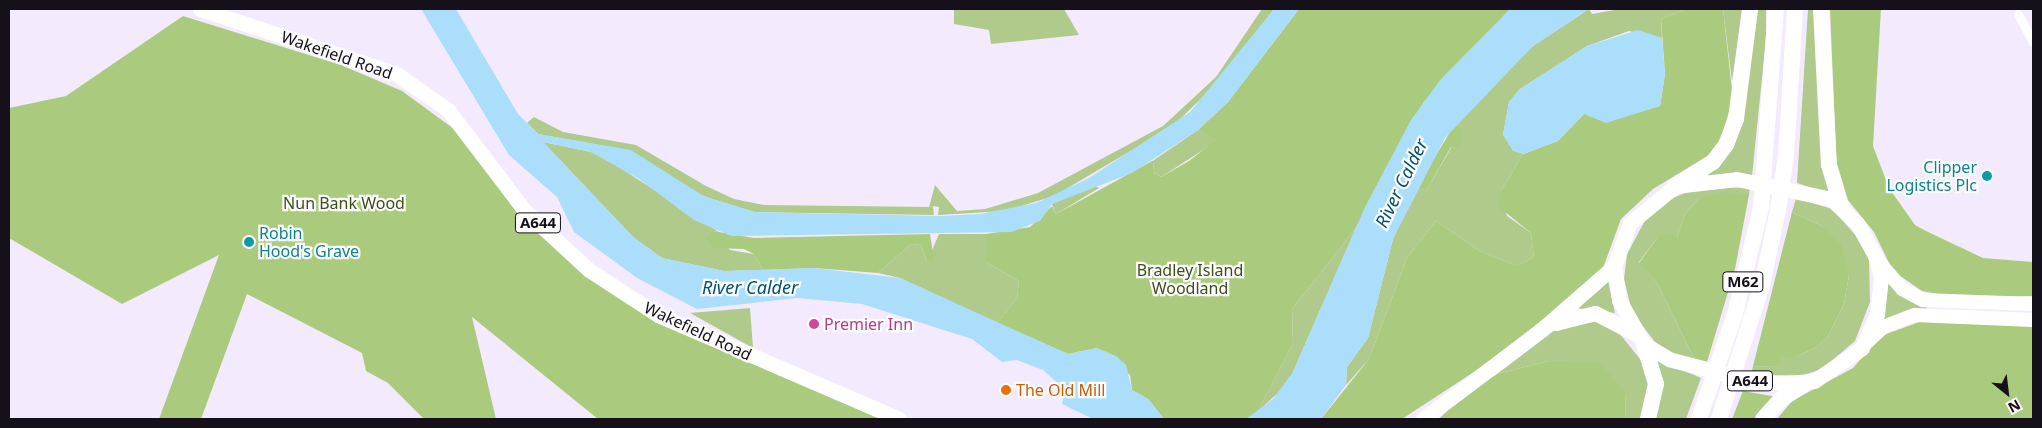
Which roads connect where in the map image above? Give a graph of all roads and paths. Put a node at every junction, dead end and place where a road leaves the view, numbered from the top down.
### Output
1 (200, 9) edge
2 (1750, 9) edge
3 (1776, 9) edge
4 (1795, 9) edge
5 (1821, 9) edge
6 (2018, 14) dead end
7 (2033, 42) edge
8 (1675, 186) junction
9 (1841, 205) junction
10 (1875, 256) junction
11 (1614, 266) junction
12 (2033, 304) edge
13 (2033, 320) edge
14 (1541, 330) junction
15 (1641, 339) junction
16 (1862, 348) junction
17 (1804, 384) junction
18 (899, 419) edge
19 (1424, 419) edge
20 (1648, 419) edge
21 (1699, 419) edge
22 (1719, 419) edge
23 (1763, 419) edge

1 - 18 highway, Wakefield Road / A644
2 - 8 highway
3 - 21 highway, M62
4 - 22 highway, M62
5 - 9 highway
6 - 7 street
8 - 9 highway
8 - 11 highway, A644
9 - 10 highway, A644
10 - 12 main road, A644
10 - 16 highway, A644
11 - 14 highway, A644
11 - 15 highway, A644
13 - 16 main road, A644
14 - 15 highway, A644
14 - 19 highway, A644
15 - 17 highway, A644
15 - 20 highway
16 - 17 highway, A644
17 - 23 highway

